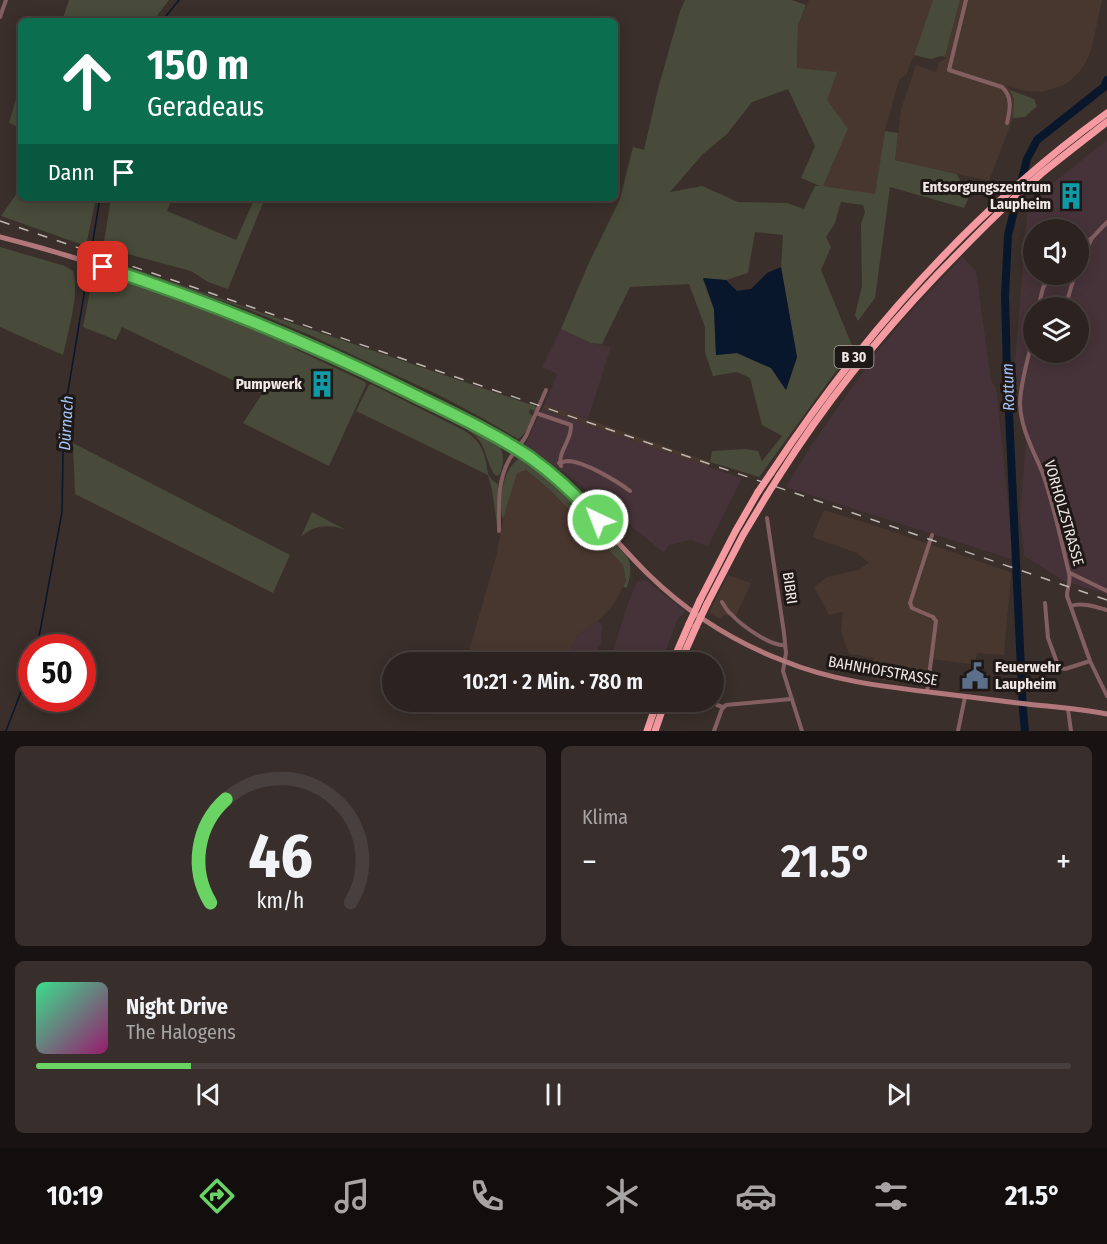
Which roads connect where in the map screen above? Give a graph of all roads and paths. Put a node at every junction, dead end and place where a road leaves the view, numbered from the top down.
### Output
1 (6, 0) edge
2 (966, 0) edge
3 (0, 17) edge
4 (1107, 113) edge
5 (1107, 122) edge
6 (1007, 123) dead end
7 (1107, 222) edge
8 (0, 237) edge
9 (1093, 237) junction
10 (1089, 240) edge
11 (1089, 245) edge
12 (952, 253) junction
13 (1027, 363) edge
14 (546, 390) dead end
15 (536, 413) junction
16 (516, 449) junction
17 (630, 491) dead end
18 (767, 518) dead end
19 (499, 531) dead end
20 (932, 536) dead end
21 (1069, 573) junction
22 (1107, 591) edge
23 (703, 602) junction
24 (722, 602) dead end
25 (1045, 603) dead end
26 (1071, 606) junction
27 (1107, 610) edge
28 (693, 625) junction
29 (785, 645) junction
30 (678, 652) edge
31 (684, 652) edge
32 (784, 661) junction
33 (1090, 661) junction
34 (927, 692) junction
35 (1107, 696) edge
36 (965, 697) junction
37 (791, 699) junction
38 (724, 707) edge
39 (1068, 709) junction
40 (653, 712) edge
41 (662, 712) edge
42 (721, 712) edge
43 (1107, 714) edge
44 (646, 731) edge
45 (655, 731) edge
46 (714, 731) edge
47 (802, 731) edge
48 (958, 731) edge
49 (1071, 731) edge

1 - 3 street
2 - 6 street
4 - 12 highway, B 30
5 - 12 highway, B 30
7 - 9 street
8 - 16 main road, BAHNHOFSTRASSE
9 - 10 street
9 - 11 street
12 - 23 highway, B 30, bridge
12 - 23 highway, B 30, bridge
13 - 21 street, VORHOLZSTRASSE
14 - 15 street
15 - 16 street
15 - 17 street
16 - 19 street
16 - 32 main road, BAHNHOFSTRASSE
18 - 29 street, BIBRI
20 - 34 street
21 - 22 street
21 - 26 street, VORHOLZSTRASSE
23 - 28 highway, B 30, bridge
24 - 29 street
25 - 33 street
26 - 27 street
26 - 33 street, VORHOLZSTRASSE
28 - 30 highway, B 30
28 - 31 highway, B 30
29 - 32 street, BIBRI
32 - 34 main road, BAHNHOFSTRASSE
32 - 37 street, BIBRI
33 - 35 street, VORHOLZSTRASSE
34 - 36 main road, BAHNHOFSTRASSE
36 - 39 main road, BAHNHOFSTRASSE
36 - 48 street
37 - 38 street
37 - 47 street, BIBRI
39 - 43 main road, BAHNHOFSTRASSE
39 - 49 street
40 - 44 highway
41 - 45 highway
42 - 46 street

